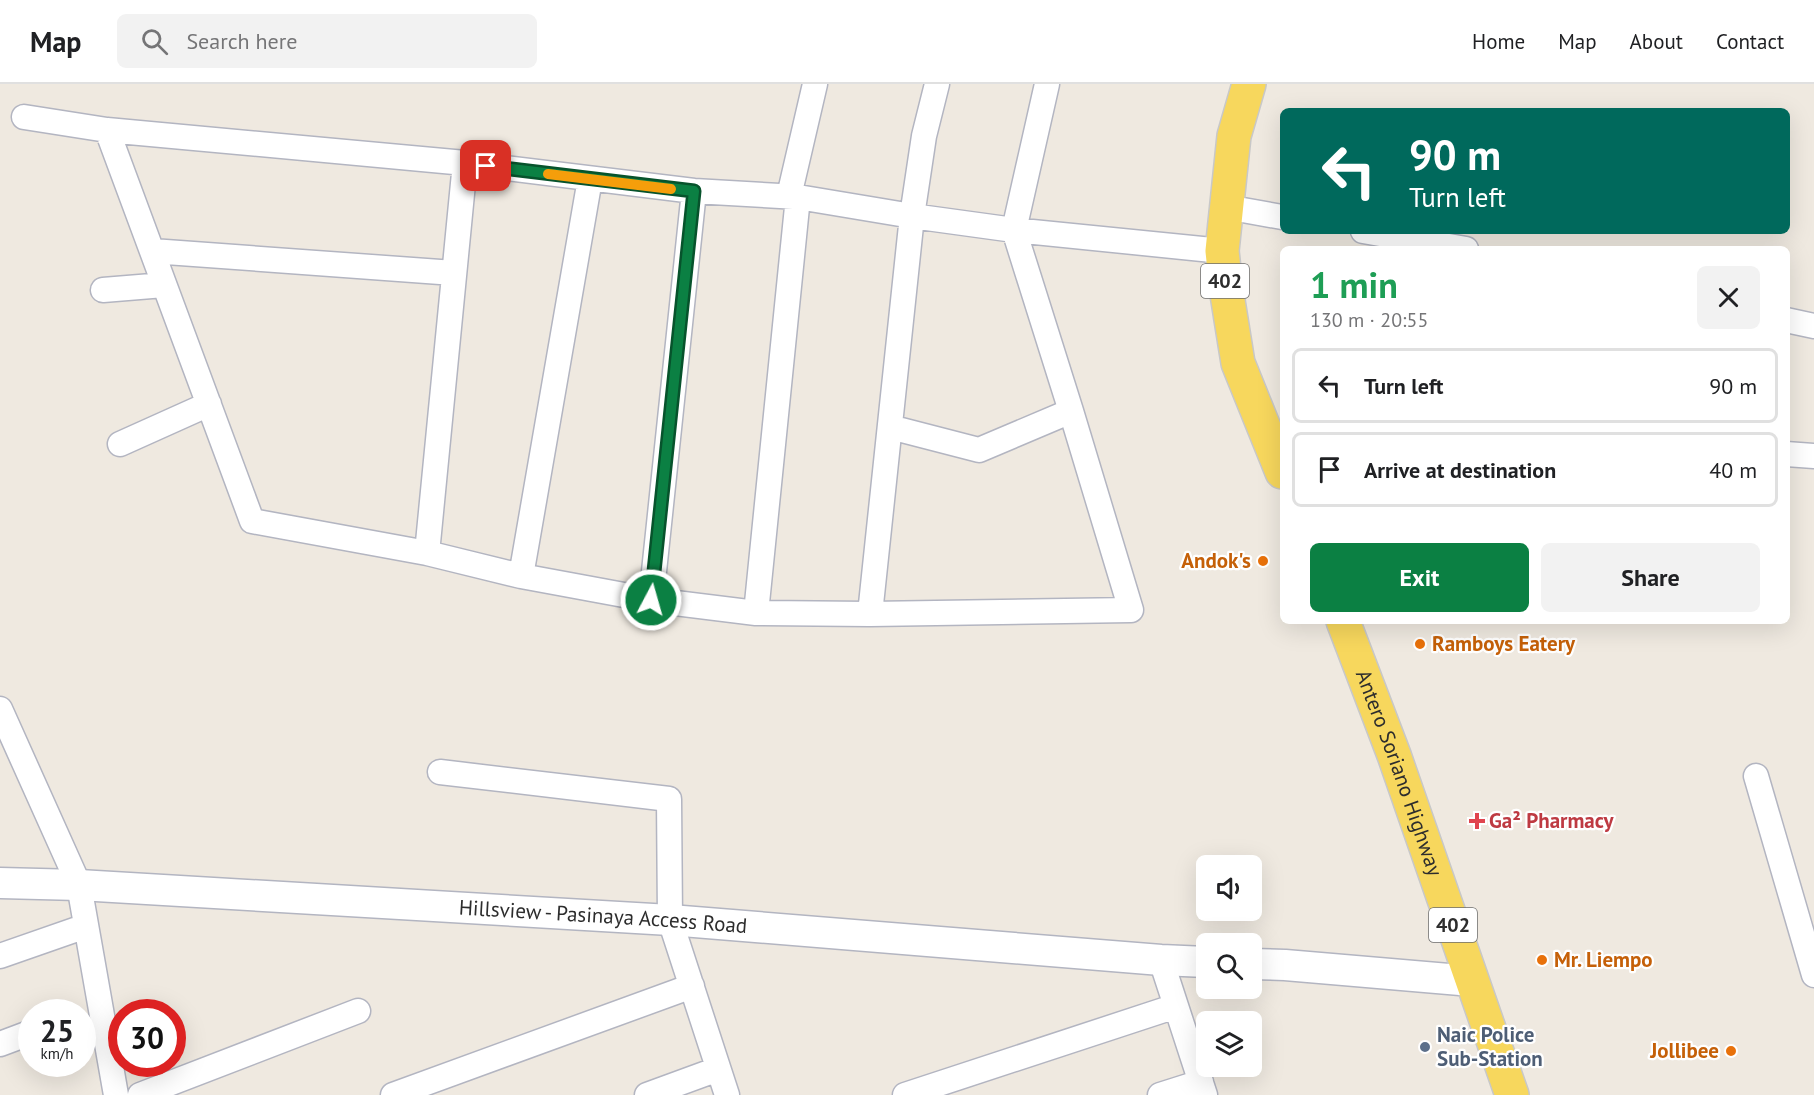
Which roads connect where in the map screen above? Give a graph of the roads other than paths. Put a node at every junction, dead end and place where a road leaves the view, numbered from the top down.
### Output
1 (815, 84) edge
2 (937, 84) edge
3 (1047, 84) edge
4 (1249, 84) edge
5 (24, 117) dead end
6 (107, 130) junction
7 (465, 163) junction
8 (591, 179) junction
9 (694, 191) junction
10 (794, 197) junction
11 (1226, 207) junction
12 (912, 216) junction
13 (1280, 217) edge
14 (1014, 230) junction
15 (1380, 234) edge
16 (1449, 246) edge
17 (1222, 250) junction
18 (152, 251) junction
19 (454, 273) junction
20 (165, 285) junction
21 (103, 290) dead end
22 (1790, 321) edge
23 (1814, 326) edge
24 (208, 404) junction
25 (1071, 411) junction
26 (890, 427) junction
27 (120, 444) dead end
28 (1790, 454) edge
29 (1814, 456) edge
30 (1280, 467) edge
31 (427, 553) junction
32 (521, 576) junction
33 (651, 600) junction
34 (756, 613) junction
35 (870, 614) junction
36 (1348, 633) edge
37 (0, 709) edge
38 (440, 772) dead end
39 (1756, 776) dead end
40 (0, 883) edge
41 (79, 885) junction
42 (670, 920) junction
43 (86, 926) junction
44 (0, 956) edge
45 (1161, 960) junction
46 (1196, 962) edge
47 (1262, 964) edge
48 (1814, 975) edge
49 (1472, 981) junction
50 (692, 986) junction
51 (90, 999) edge
52 (1176, 1006) junction
53 (358, 1011) dead end
54 (96, 1027) edge
55 (18, 1037) edge
56 (0, 1044) edge
57 (718, 1069) junction
58 (1203, 1089) edge
59 (116, 1095) edge
60 (140, 1095) edge
61 (393, 1095) edge
62 (647, 1095) edge
63 (727, 1095) edge
64 (905, 1095) edge
65 (1160, 1095) edge
66 (1512, 1095) edge

1 - 10 street
2 - 12 street
3 - 14 street
4 - 11 main road, 402
5 - 6 street
6 - 7 street
6 - 18 street
7 - 8 street
7 - 19 street
8 - 9 street
8 - 32 street
9 - 10 street
9 - 33 street
10 - 12 street
10 - 34 street
11 - 13 street
11 - 17 main road, 402
12 - 14 street
12 - 26 street
14 - 17 street
14 - 25 street
15 - 16 street
17 - 30 main road, 402
18 - 19 street
18 - 20 street
19 - 31 street
20 - 21 street
20 - 24 street
22 - 23 street
24 - 27 street
24 - 31 street
25 - 26 street
25 - 35 street
26 - 35 street
28 - 29 street
31 - 32 street
32 - 33 street
33 - 34 street
34 - 35 street
36 - 49 main road, Antero Soriano Highway / 402
37 - 41 street
38 - 42 street
39 - 48 street
40 - 41 street, Hillsview - Pasinaya Access Road
41 - 42 street, Hillsview - Pasinaya Access Road
41 - 43 street
42 - 45 street, Hillsview - Pasinaya Access Road
42 - 50 street
43 - 44 street
43 - 51 street
45 - 46 street, Hillsview - Pasinaya Access Road
45 - 52 street
47 - 49 street
49 - 66 main road, Antero Soriano Highway / 402
50 - 57 street
50 - 61 street
52 - 58 street
52 - 64 street
53 - 60 street
54 - 59 street
55 - 56 street
57 - 62 street
57 - 63 street
58 - 65 street

